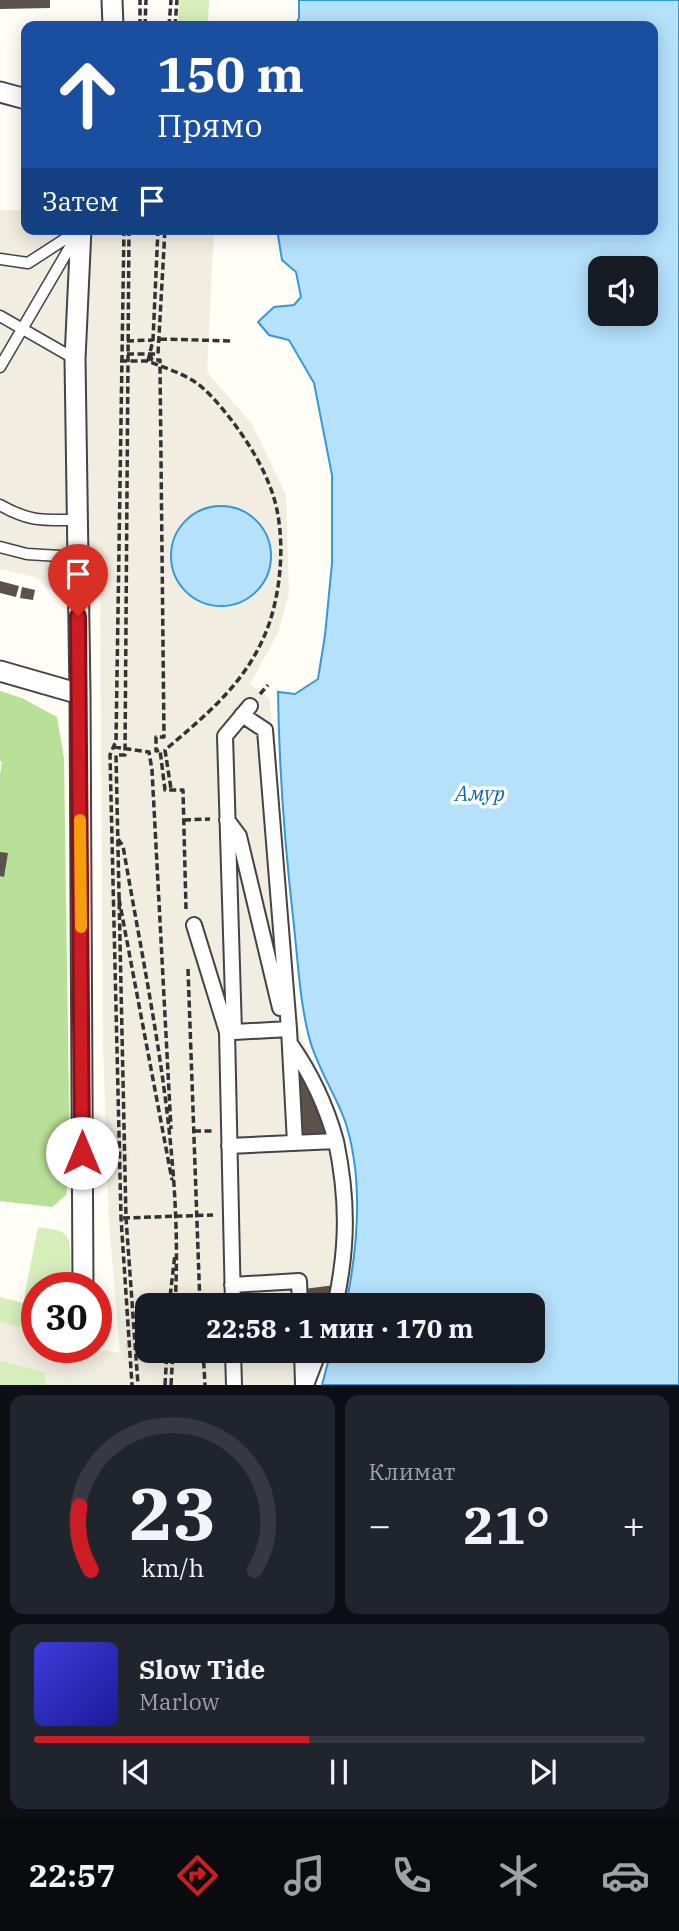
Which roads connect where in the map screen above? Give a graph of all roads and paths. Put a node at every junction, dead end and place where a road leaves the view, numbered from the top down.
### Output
1 (112, 0) edge
2 (140, 0) edge
3 (146, 0) edge
4 (171, 0) edge
5 (177, 0) edge
6 (113, 21) edge
7 (140, 21) edge
8 (145, 21) edge
9 (169, 21) edge
10 (175, 21) edge
11 (0, 92) edge
12 (21, 98) edge
13 (71, 235) edge
14 (76, 235) edge
15 (80, 235) edge
16 (126, 235) edge
17 (126, 235) edge
18 (159, 235) edge
19 (165, 235) edge
20 (0, 259) edge
21 (0, 317) edge
22 (21, 328) junction
23 (159, 339) junction
24 (153, 340) junction
25 (121, 341) junction
26 (127, 341) junction
27 (232, 341) dead end
28 (149, 354) junction
29 (127, 355) junction
30 (75, 359) junction
31 (120, 361) junction
32 (127, 361) junction
33 (148, 361) junction
34 (160, 366) junction
35 (0, 367) edge
36 (0, 505) edge
37 (76, 520) junction
38 (0, 547) edge
39 (76, 557) junction
40 (0, 671) edge
41 (80, 695) junction
42 (114, 747) junction
43 (125, 748) junction
44 (171, 790) junction
45 (190, 819) dead end
46 (226, 819) junction
47 (184, 820) junction
48 (112, 831) junction
49 (117, 838) junction
50 (113, 873) junction
51 (117, 888) junction
52 (190, 918) joint
53 (188, 958) dead end
54 (230, 1032) junction
55 (288, 1034) junction
56 (336, 1141) junction
57 (295, 1143) junction
58 (229, 1146) junction
59 (175, 1194) junction
60 (197, 1216) junction
61 (123, 1218) junction
62 (176, 1218) junction
63 (177, 1238) junction
64 (83, 1272) edge
65 (232, 1285) junction
66 (171, 1293) edge
67 (175, 1293) edge
68 (200, 1293) edge
69 (232, 1293) edge
70 (299, 1293) edge
71 (338, 1293) edge
72 (166, 1363) edge
73 (172, 1363) edge
74 (204, 1363) edge
75 (233, 1363) edge
76 (303, 1363) edge
77 (314, 1363) edge
78 (132, 1385) edge
79 (138, 1385) edge
80 (165, 1385) edge
81 (171, 1385) edge
82 (205, 1385) edge
83 (234, 1385) edge
84 (305, 1385) edge

1 - 6 street
2 - 7 path
3 - 8 path
4 - 9 path
5 - 10 path
11 - 12 street
13 - 20 lane
14 - 22 lane
15 - 30 street
16 - 26 path
17 - 25 path
18 - 24 path
19 - 23 path
21 - 22 lane
22 - 30 lane
22 - 35 lane
23 - 27 path
23 - 28 path
24 - 26 path
24 - 28 path
25 - 26 path
25 - 31 path
26 - 29 path
28 - 29 path
28 - 33 path
28 - 34 path
29 - 32 path
30 - 37 street
31 - 32 path
31 - 42 path
32 - 33 path
32 - 43 path
33 - 34 path
34 - 44 path
34 - 44 path
36 - 37 lane
37 - 39 street
38 - 39 lane
39 - 41 street
40 - 41 street
41 - 64 street
42 - 43 path
42 - 48 path
43 - 49 path
43 - 59 path
44 - 47 path
45 - 47 path
46 - 54 street
46 - 55 street
46 - 55 street
47 - 52 path
48 - 49 path
48 - 50 path
49 - 51 path
49 - 59 path
50 - 51 path
50 - 61 path
51 - 59 path
51 - 61 path
52 - 54 street
53 - 60 path
54 - 55 street
54 - 58 street
55 - 56 street
55 - 57 street
56 - 57 street
56 - 71 street
57 - 58 street
58 - 65 street
59 - 62 path
60 - 62 path
60 - 68 path
61 - 62 path
61 - 78 path
61 - 79 path
62 - 63 path
63 - 66 path
63 - 67 path
65 - 69 street
65 - 70 street
72 - 80 path
73 - 81 path
74 - 82 path
75 - 83 street
76 - 84 street
77 - 84 street

